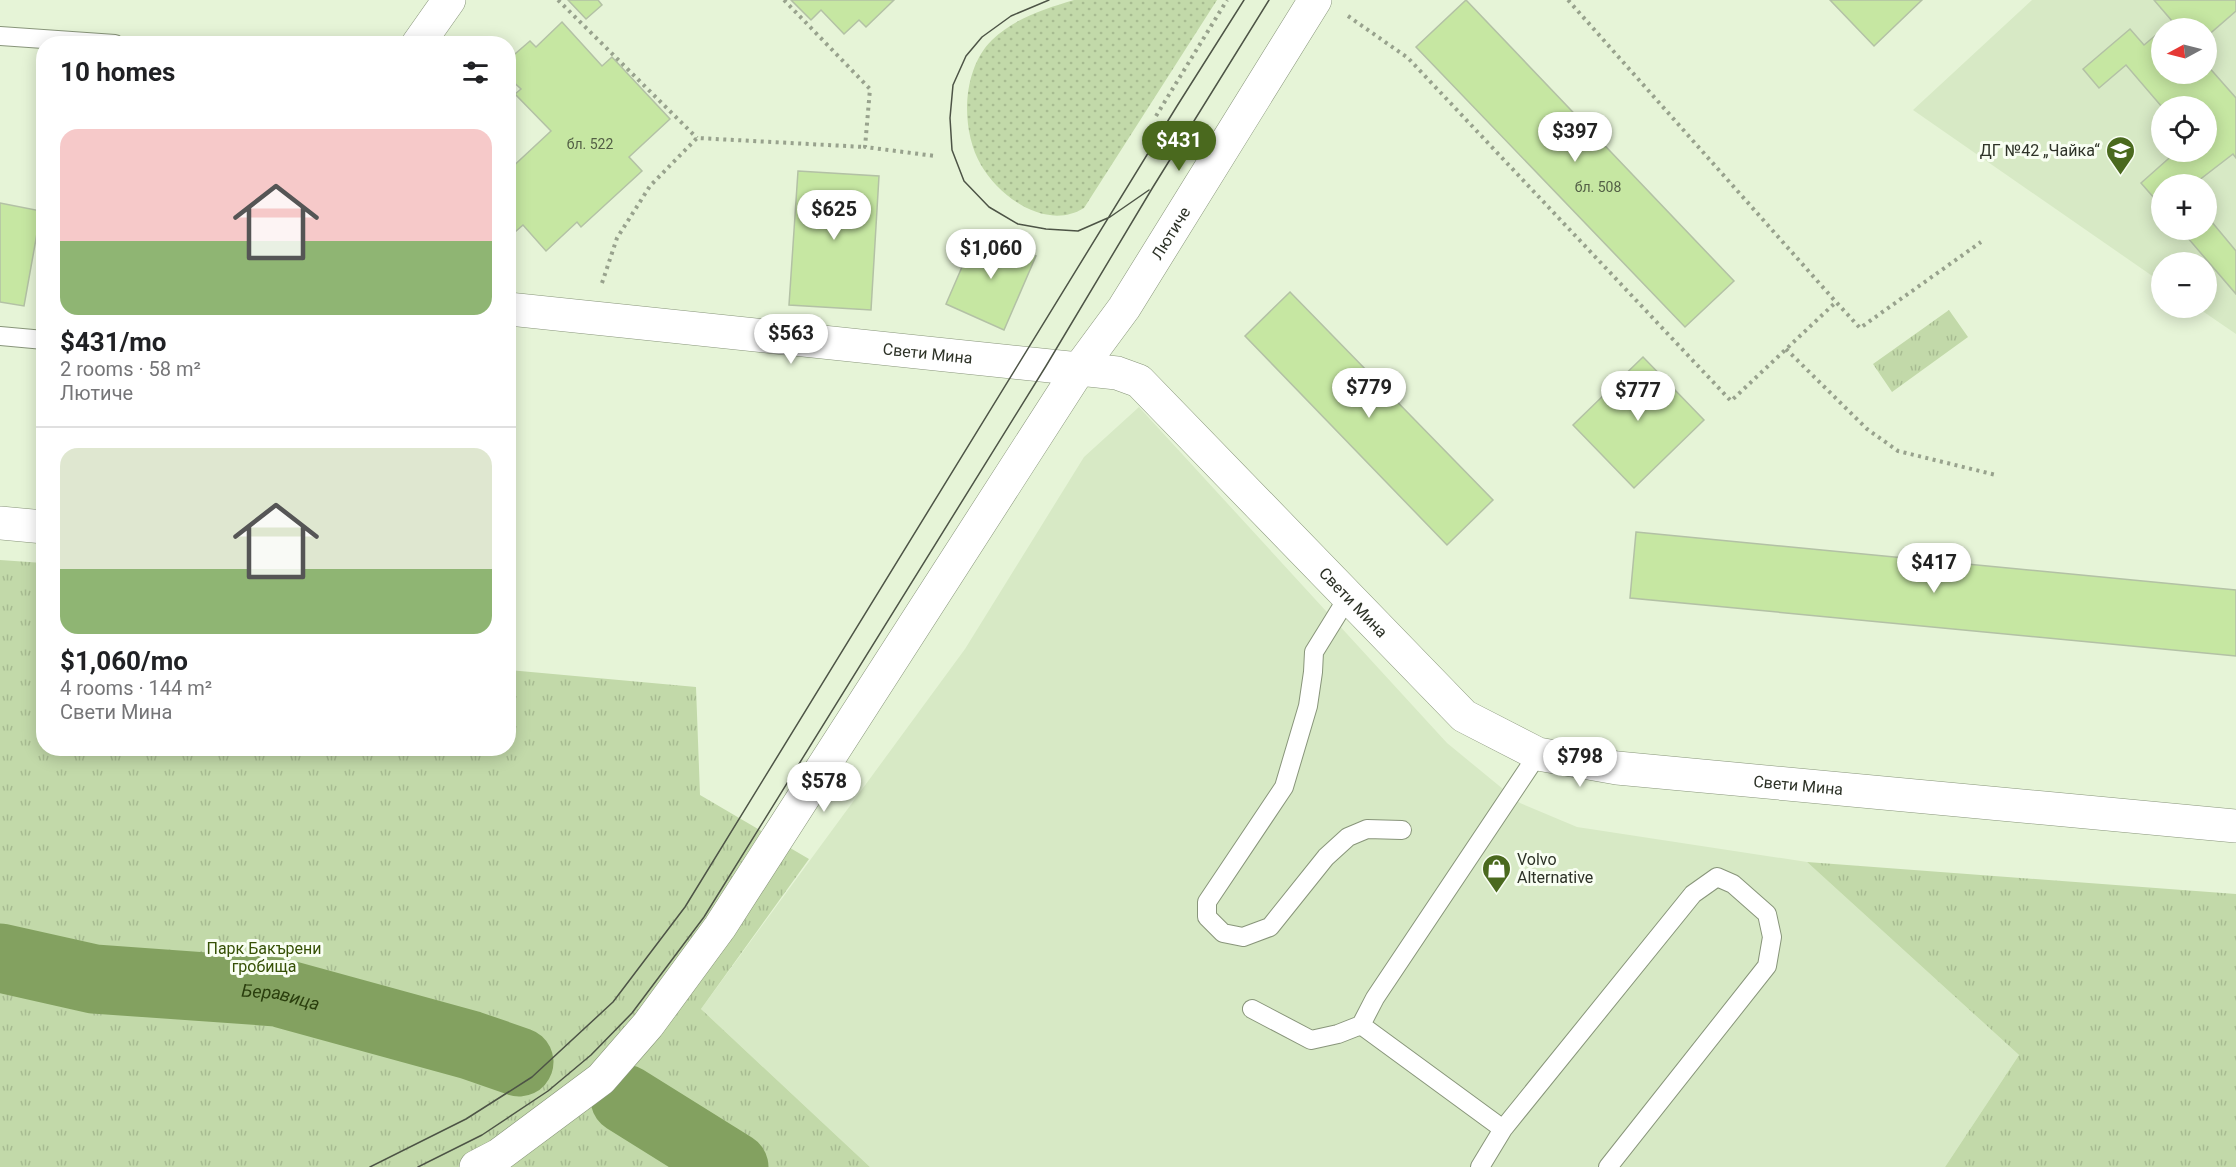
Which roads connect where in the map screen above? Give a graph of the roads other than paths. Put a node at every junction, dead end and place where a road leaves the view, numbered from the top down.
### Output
1 (448, 0) edge
2 (1327, 5) edge
3 (0, 36) edge
4 (423, 36) edge
5 (36, 39) edge
6 (516, 310) edge
7 (0, 336) edge
8 (36, 339) edge
9 (1079, 369) junction
10 (0, 523) edge
11 (36, 526) edge
12 (1348, 597) junction
13 (1538, 754) junction
14 (2236, 826) edge
15 (1402, 830) dead end
16 (1252, 1009) dead end
17 (1361, 1025) junction
18 (1503, 1129) junction
19 (476, 1167) edge
20 (1480, 1167) edge
21 (1608, 1167) edge

1 - 4 street
2 - 9 street, Лютиче
3 - 5 lane
6 - 9 street, Свети Мина
7 - 8 lane
9 - 12 street, Свети Мина
9 - 19 street, Лютиче
10 - 11 street
12 - 13 street, Свети Мина
12 - 15 lane
13 - 14 street, Свети Мина
13 - 17 lane
16 - 17 lane
17 - 18 lane
18 - 20 lane
18 - 21 lane

